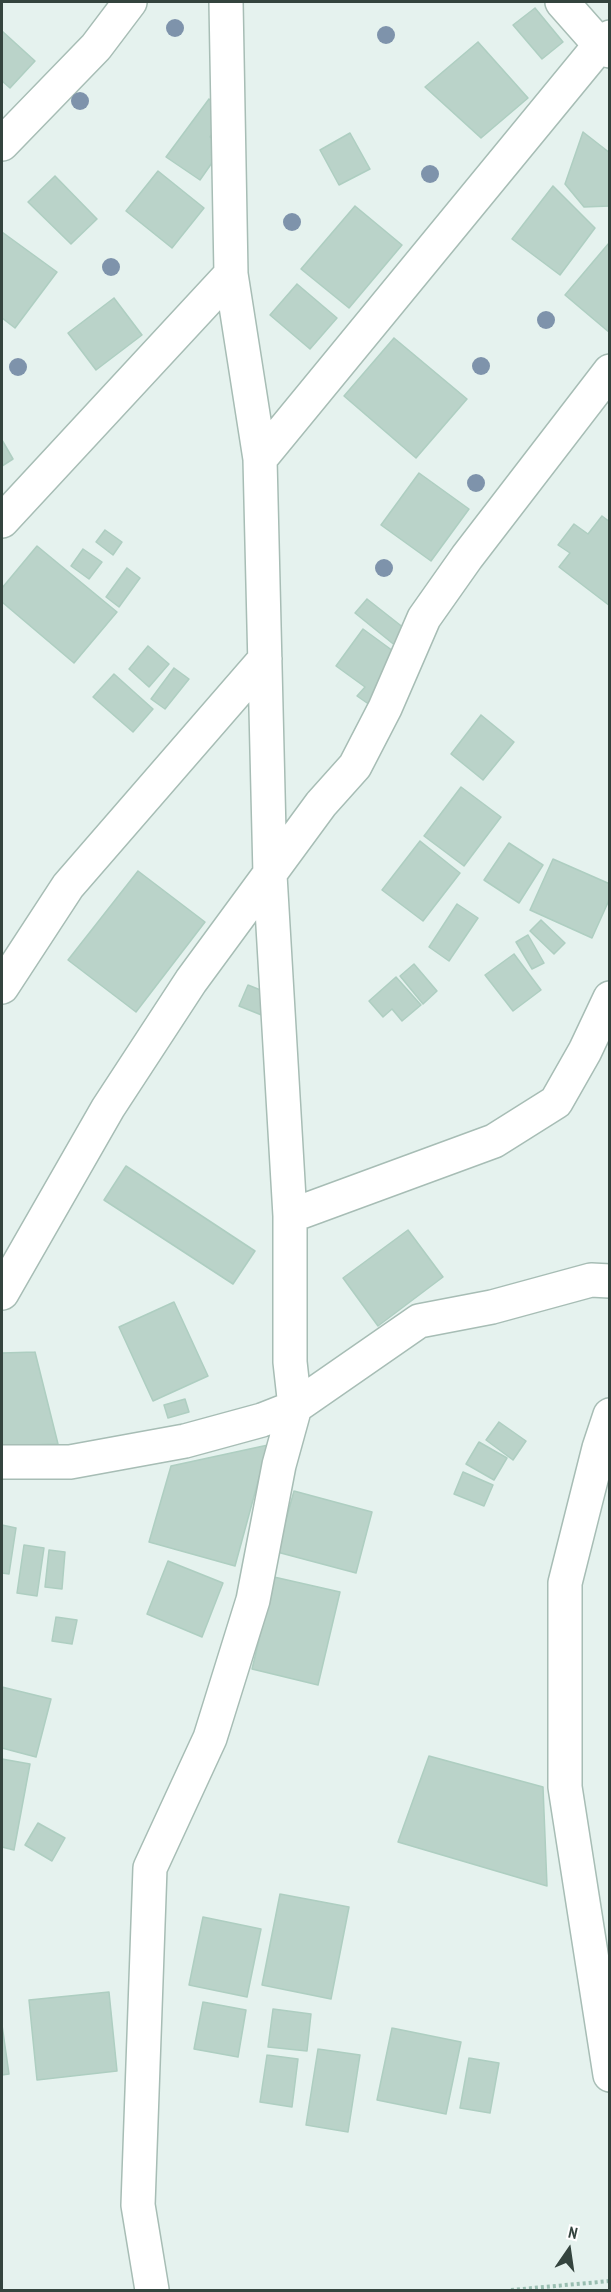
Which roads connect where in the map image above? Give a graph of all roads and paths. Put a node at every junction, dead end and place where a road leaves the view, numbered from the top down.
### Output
1 (130, 2) edge
2 (226, 2) edge
3 (562, 2) edge
4 (606, 44) edge
5 (2, 144) edge
6 (231, 274) junction
7 (609, 371) edge
8 (260, 459) junction
9 (2, 521) edge
10 (265, 659) junction
11 (270, 875) junction
12 (2, 987) edge
13 (609, 998) edge
14 (290, 1216) junction
15 (13, 1253) edge
16 (609, 1281) edge
17 (2, 1293) edge
18 (295, 1407) junction
19 (609, 1415) edge
20 (2, 1462) edge
21 (609, 2075) edge
22 (609, 2281) edge
23 (152, 2290) edge
24 (511, 2290) edge

1 - 5 street
2 - 6 street
3 - 4 street
4 - 8 street
6 - 8 street
6 - 9 street
7 - 11 street
8 - 10 street
10 - 11 street
10 - 12 street
11 - 14 street
11 - 15 street
13 - 14 street
14 - 18 street
15 - 17 street
16 - 18 street
18 - 20 street
18 - 23 street
19 - 21 street
22 - 24 path

